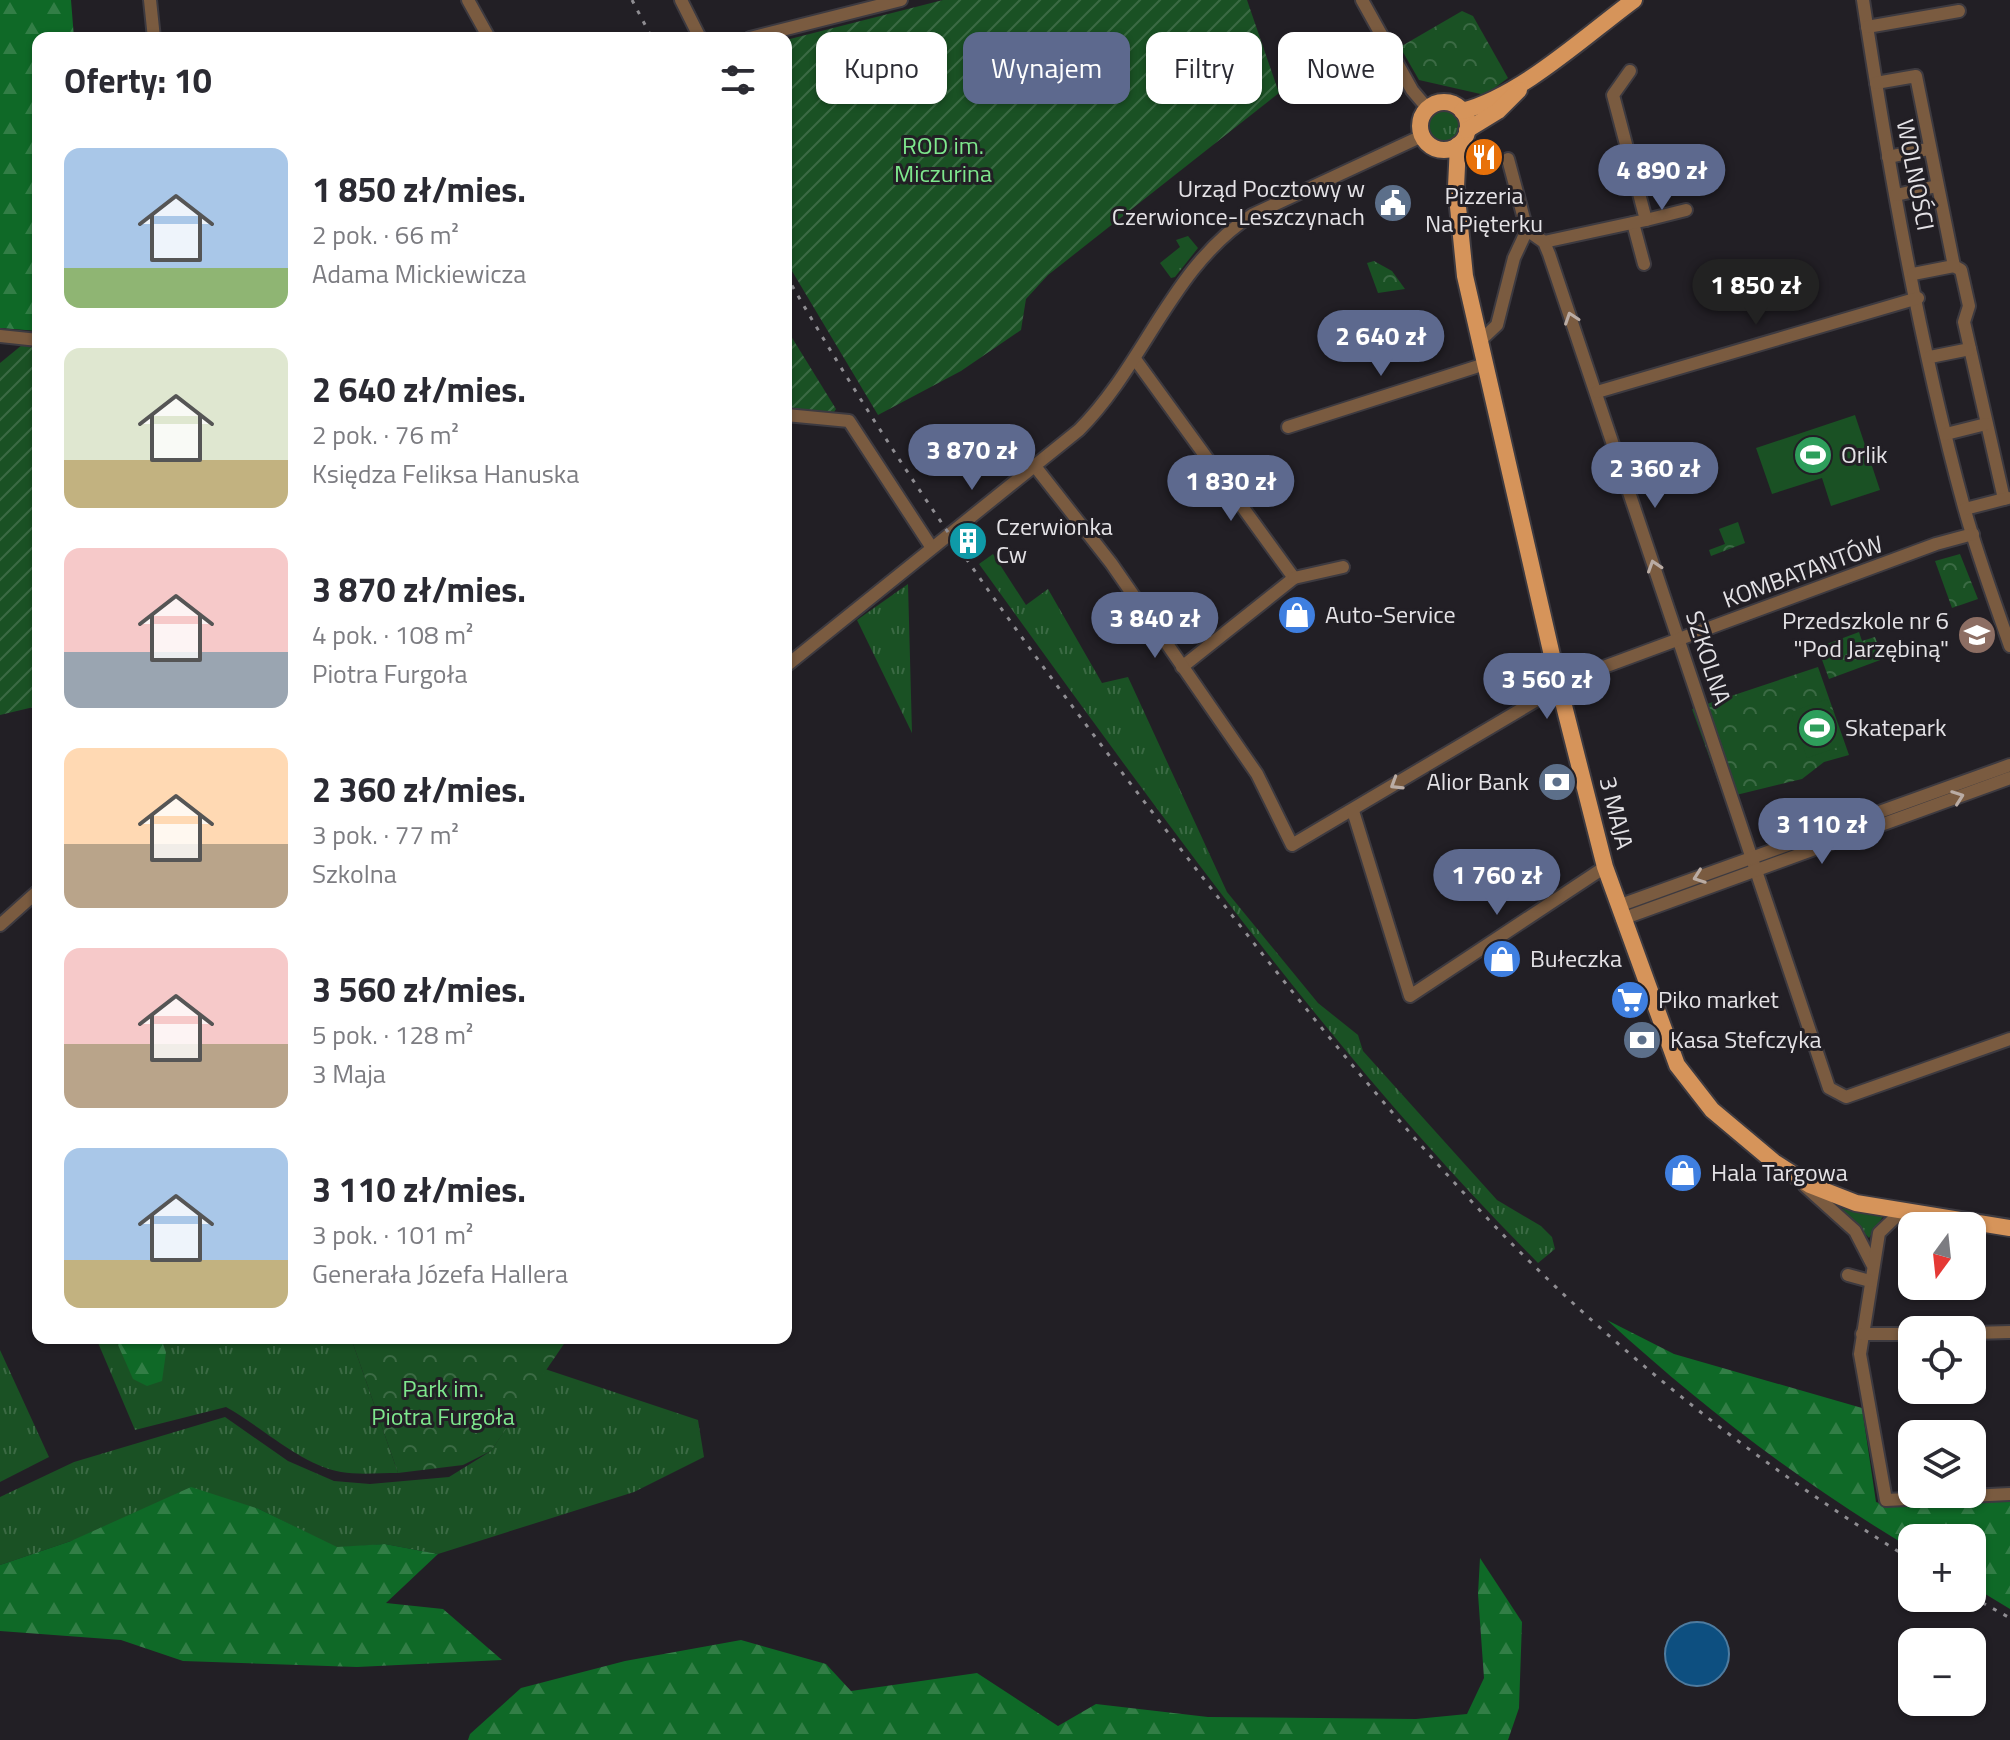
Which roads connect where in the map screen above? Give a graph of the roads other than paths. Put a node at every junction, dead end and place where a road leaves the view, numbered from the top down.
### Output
1 (150, 0) edge
2 (468, 0) edge
3 (681, 0) edge
4 (842, 0) edge
5 (901, 0) edge
6 (1362, 0) edge
7 (1634, 0) edge
8 (1863, 0) edge
9 (856, 11) junction
10 (1959, 11) dead end
11 (1867, 27) junction
12 (153, 32) edge
13 (486, 32) edge
14 (697, 32) edge
15 (774, 32) edge
16 (1630, 71) dead end
17 (1529, 78) junction
18 (1876, 83) junction
19 (1428, 109) junction
20 (1462, 111) junction
21 (1422, 136) junction
22 (1463, 137) junction
23 (1437, 149) junction
24 (1928, 149) junction
25 (1888, 157) junction
26 (1508, 159) dead end
27 (1937, 186) junction
28 (1456, 187) junction
29 (1896, 195) junction
30 (1686, 210) dead end
31 (1640, 222) junction
32 (1527, 230) junction
33 (1544, 242) junction
34 (1644, 264) dead end
35 (1954, 266) junction
36 (1913, 274) junction
37 (1918, 298) junction
38 (0, 336) edge
39 (32, 339) edge
40 (1480, 341) junction
41 (1970, 349) junction
42 (1930, 357) junction
43 (1135, 359) junction
44 (1485, 364) junction
45 (1597, 392) junction
46 (792, 416) edge
47 (1986, 424) junction
48 (1288, 427) dead end
49 (1946, 434) junction
50 (1034, 465) junction
51 (2008, 498) edge
52 (1965, 509) junction
53 (1973, 534) junction
54 (932, 548) junction
55 (1343, 567) dead end
56 (1294, 578) junction
57 (2007, 629) edge
58 (1679, 640) junction
59 (2010, 646) edge
60 (792, 661) edge
61 (1182, 667) junction
62 (1559, 686) junction
63 (2010, 765) edge
64 (2010, 778) edge
65 (1353, 811) junction
66 (1756, 864) junction
67 (1605, 867) junction
68 (32, 896) edge
69 (1620, 913) junction
70 (0, 925) edge
71 (2010, 1039) edge
72 (1794, 1176) junction
73 (1902, 1211) junction
74 (2010, 1228) edge
75 (1872, 1264) junction
76 (1848, 1275) dead end
77 (1870, 1281) junction
78 (2010, 1332) edge
79 (1986, 1333) edge
80 (1862, 1334) junction
81 (1898, 1334) edge
82 (2010, 1494) edge

1 - 12 street
2 - 13 street
3 - 14 street
4 - 9 street
5 - 9 street
6 - 19 street
7 - 17 main road
8 - 11 street, WOLNOŚCI
9 - 15 street
10 - 11 street
11 - 18 street, WOLNOŚCI
16 - 31 street
17 - 20 main road
17 - 22 main road
18 - 24 street
18 - 25 street, WOLNOŚCI
19 - 20 main road
19 - 21 main road
20 - 22 main road
21 - 23 main road
21 - 43 street
22 - 23 main road
22 - 28 main road, 3 MAJA
23 - 28 main road, 3 MAJA
24 - 25 street
24 - 27 street
25 - 29 street, WOLNOŚCI
26 - 32 street
27 - 29 street
27 - 35 street
28 - 40 main road, 3 MAJA
29 - 36 street, WOLNOŚCI
30 - 31 street
31 - 33 street
31 - 34 street
32 - 33 street
32 - 40 street
45 -> 33 street, SZKOLNA
35 - 36 street
35 - 41 street
36 - 37 street, WOLNOŚCI
37 - 42 street, WOLNOŚCI
37 - 45 street
38 - 39 street
40 - 44 main road, 3 MAJA
41 - 42 street
41 - 47 street
42 - 49 street, WOLNOŚCI
43 - 50 street
43 - 56 street
44 - 48 street
44 - 62 main road, 3 MAJA
58 -> 45 street, SZKOLNA
46 - 54 street
47 - 49 street
47 - 51 street
49 - 52 street, WOLNOŚCI
50 - 54 street
50 - 61 street
51 - 52 street
52 - 53 street, WOLNOŚCI
53 - 57 street, WOLNOŚCI
53 - 58 street, KOMBATANTÓW
54 - 60 street
55 - 56 street
56 - 61 street
57 - 59 street, WOLNOŚCI
58 - 62 street, KOMBATANTÓW
58 - 66 street, SZKOLNA
61 - 65 street, KOMBATANTÓW
62 -> 65 street, KOMBATANTÓW
62 - 67 main road, 3 MAJA
63 - 66 street
66 -> 64 street
65 - 67 street
66 - 69 street
66 - 71 street, SZKOLNA
67 - 69 main road, 3 MAJA
68 - 70 street
69 - 72 main road, 3 MAJA
72 - 73 main road, 3 MAJA
72 - 75 street
73 - 74 main road, 3 MAJA
73 - 75 street
75 - 77 street
76 - 77 street
77 - 80 street
78 - 79 street
80 - 81 street
80 - 82 street

